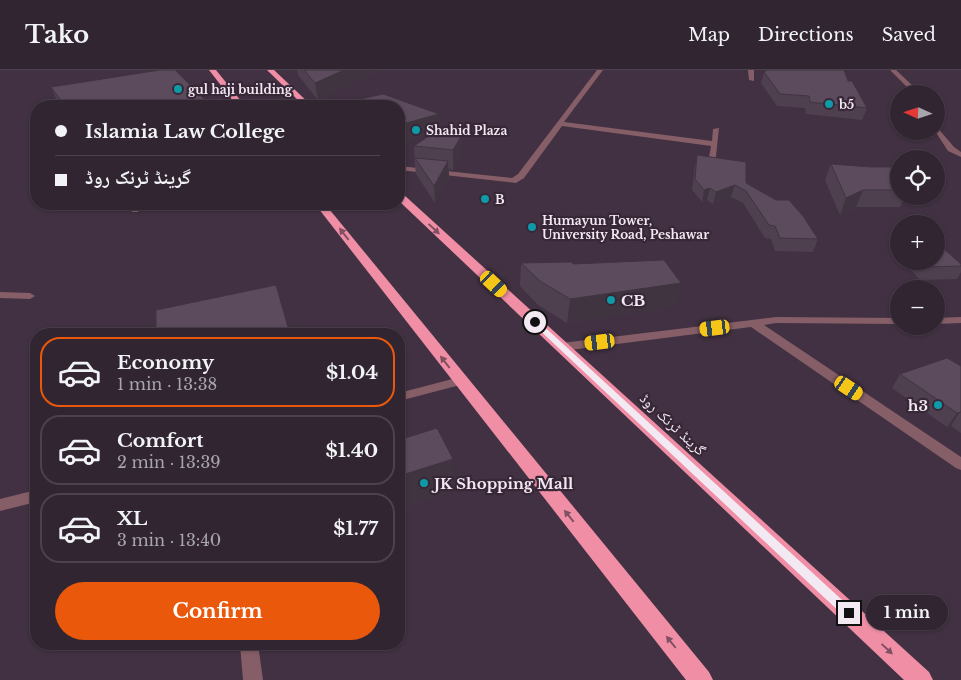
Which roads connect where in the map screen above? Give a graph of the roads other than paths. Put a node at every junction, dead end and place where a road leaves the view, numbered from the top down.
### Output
1 (212, 70) edge
2 (270, 70) edge
3 (600, 70) edge
4 (751, 70) edge
5 (893, 70) edge
6 (752, 80) dead end
7 (908, 85) edge
8 (236, 100) edge
9 (302, 100) edge
10 (560, 124) junction
11 (717, 129) dead end
12 (945, 140) edge
13 (715, 144) junction
14 (961, 155) edge
15 (712, 163) edge
16 (405, 169) edge
17 (405, 202) edge
18 (325, 210) edge
19 (0, 295) edge
20 (30, 296) dead end
21 (890, 321) edge
22 (945, 321) edge
23 (958, 322) edge
24 (753, 323) junction
25 (562, 347) junction
26 (460, 381) junction
27 (405, 395) edge
28 (961, 464) edge
29 (30, 498) edge
30 (0, 505) edge
31 (250, 650) edge
32 (253, 680) edge
33 (701, 680) edge
34 (921, 680) edge

1 - 8 highway
2 - 9 highway
3 - 10 street
4 - 6 street
5 - 7 street
10 - 13 street
10 - 16 street
11 - 13 street
12 - 14 street
13 - 15 street
17 -> 25 highway, گرینڈ ٹرنک روڈ
26 -> 18 highway
19 - 20 street
21 - 24 street
22 - 23 street
24 - 25 street
24 - 28 street
25 -> 34 highway, گرینڈ ٹرنک روڈ
26 - 27 street
33 -> 26 highway
29 - 30 street
31 - 32 street

